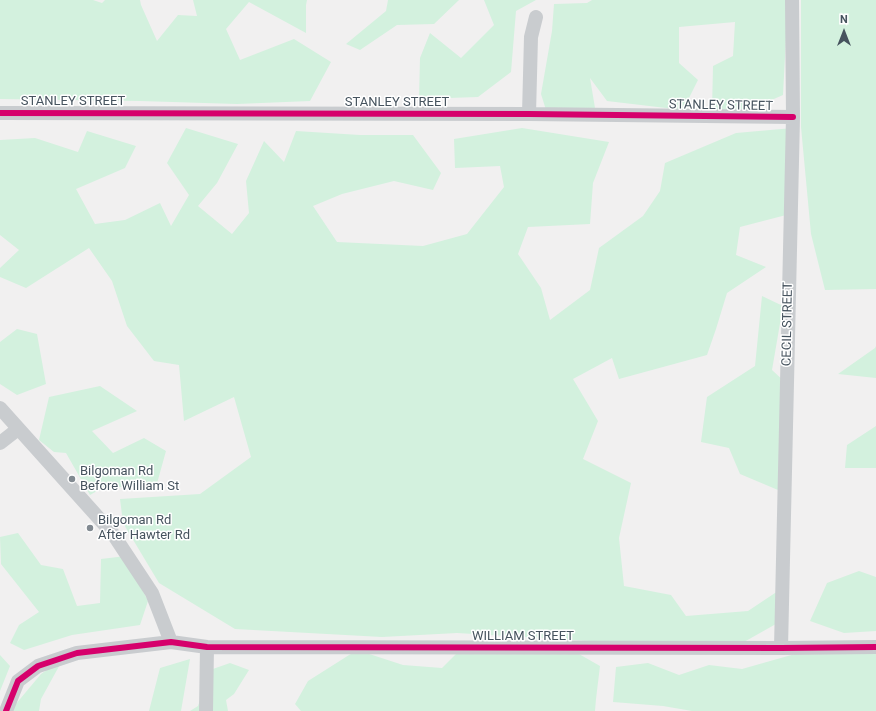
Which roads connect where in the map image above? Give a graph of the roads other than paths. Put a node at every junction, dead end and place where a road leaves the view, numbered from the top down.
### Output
1 (792, 0) edge
2 (536, 17) dead end
3 (0, 113) edge
4 (529, 114) junction
5 (793, 117) junction
6 (0, 408) edge
7 (18, 429) junction
8 (0, 442) edge
9 (171, 642) junction
10 (207, 647) junction
11 (876, 647) edge
12 (781, 648) junction
13 (6, 711) edge
14 (206, 711) edge

1 - 5 street, CECIL STREET
2 - 4 street
3 - 4 street, STANLEY STREET
4 - 5 street, STANLEY STREET
5 - 12 street, CECIL STREET
6 - 7 street
7 - 8 street
7 - 9 street
9 - 10 street, WILLIAM STREET
9 - 13 street, WILLIAM STREET
10 - 12 street, WILLIAM STREET
10 - 14 street
11 - 12 street, WILLIAM STREET

